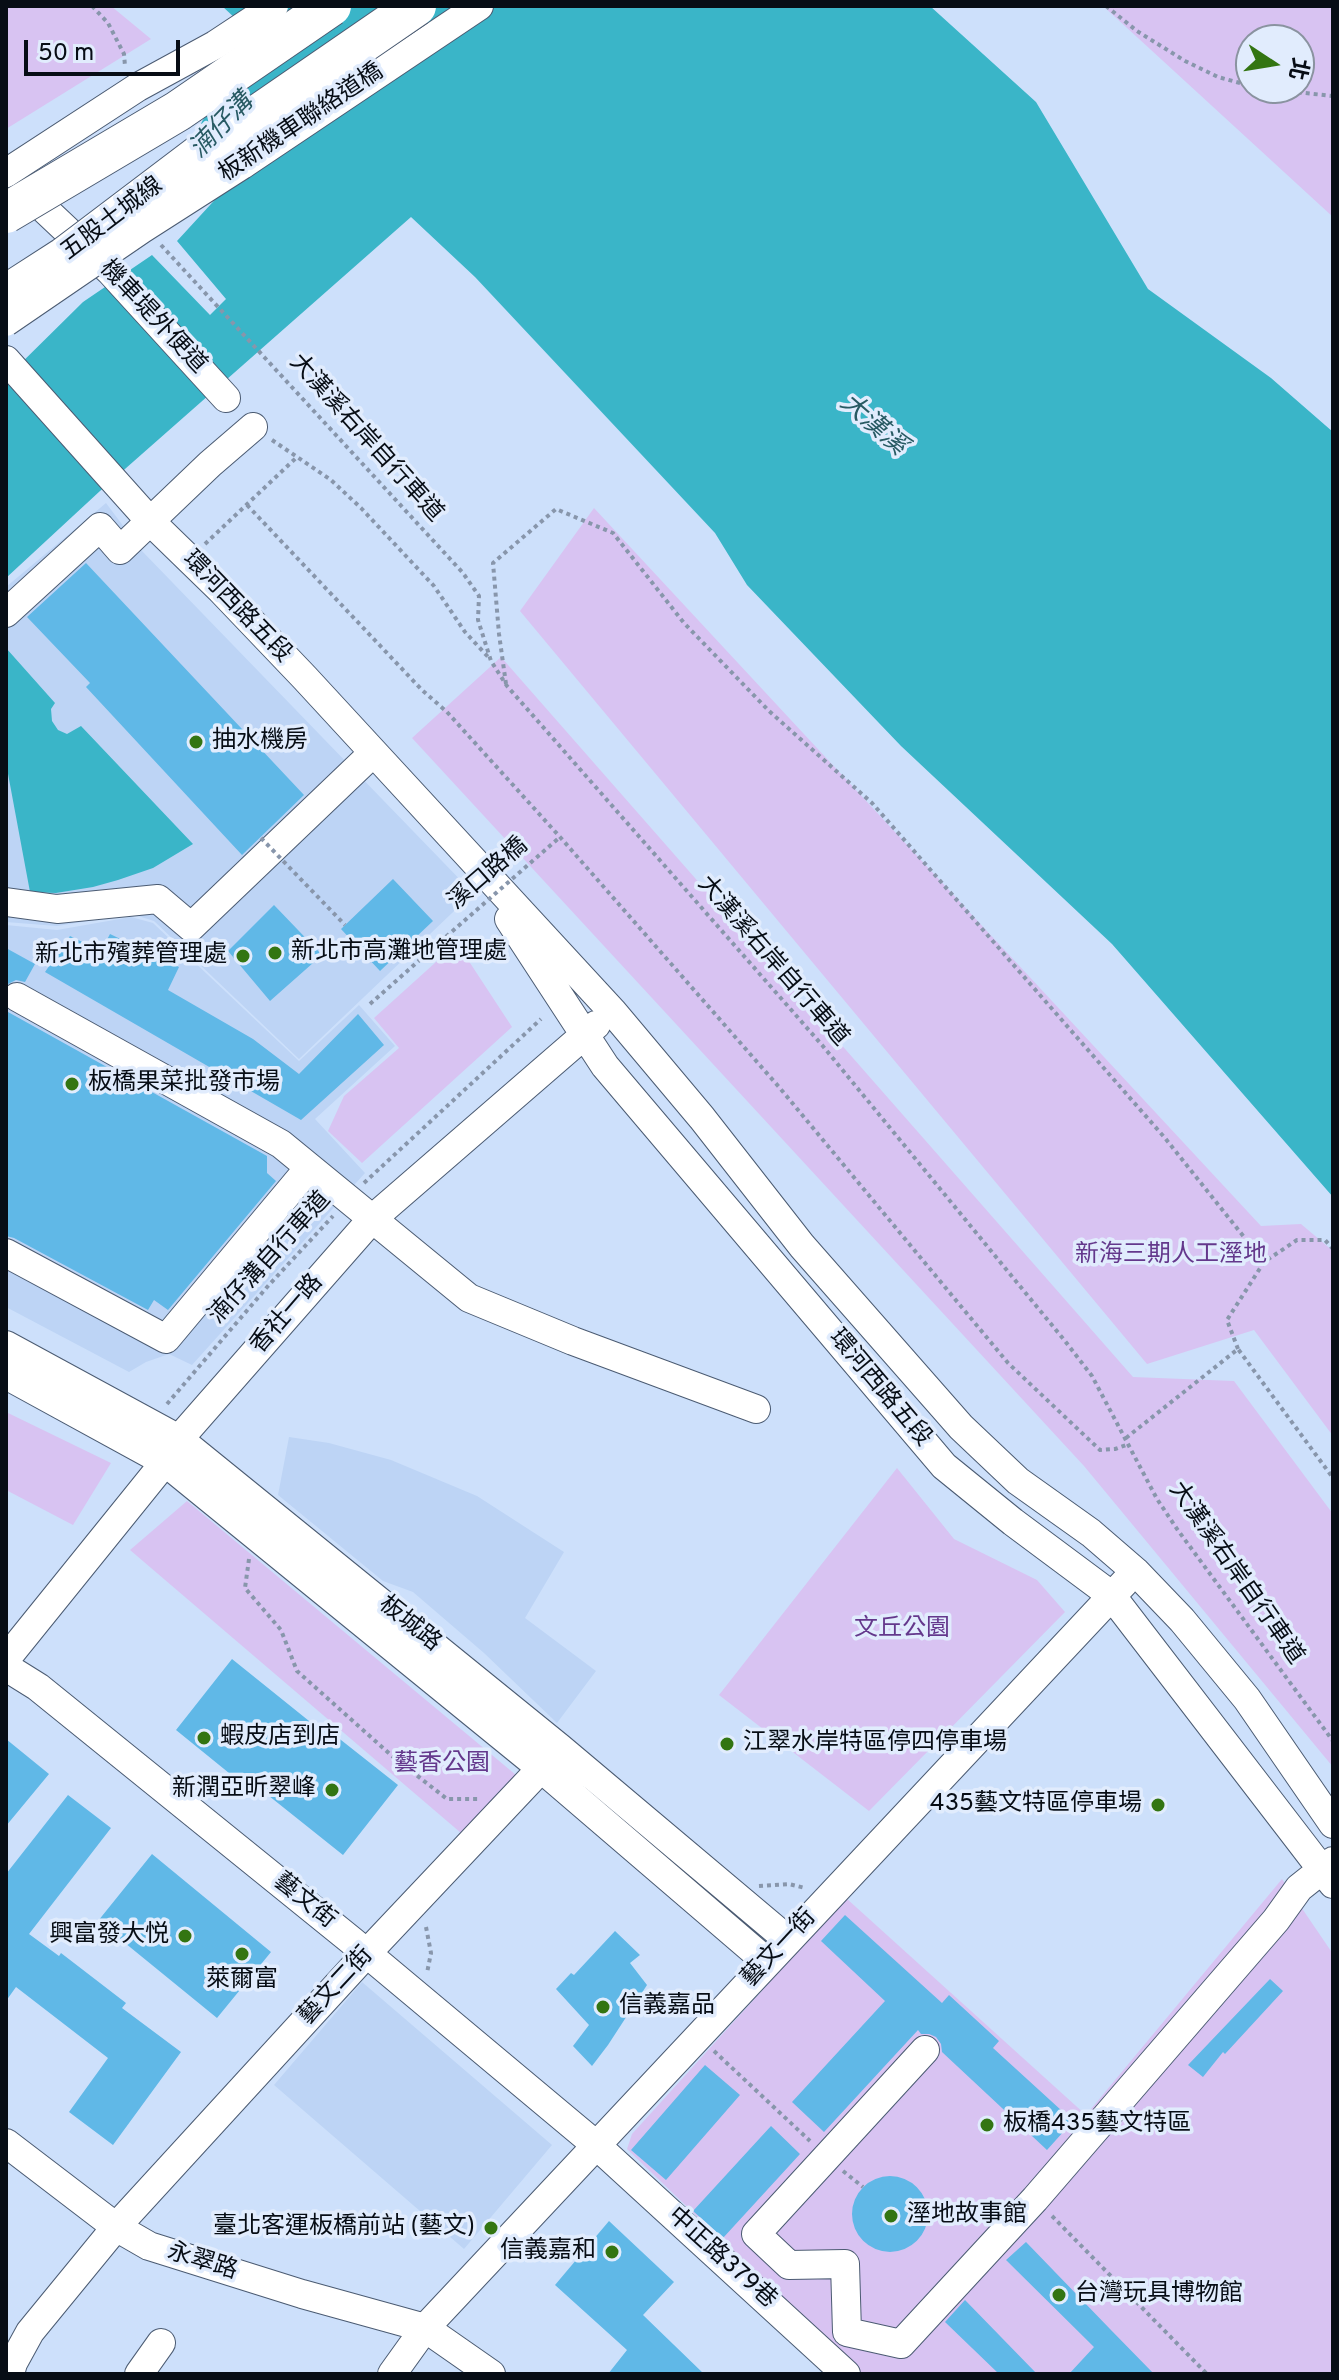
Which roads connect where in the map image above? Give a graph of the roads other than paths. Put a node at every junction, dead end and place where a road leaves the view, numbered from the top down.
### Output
1 (274, 6) edge
2 (331, 6) edge
3 (416, 6) edge
4 (479, 6) edge
5 (178, 111) junction
6 (201, 154) junction
7 (6, 173) edge
8 (6, 213) edge
9 (6, 241) edge
10 (6, 268) edge
11 (6, 295) edge
12 (6, 322) edge
13 (6, 360) edge
14 (226, 398) dead end
15 (253, 427) road end
16 (150, 521) junction
17 (6, 613) edge
18 (373, 753) junction
19 (468, 856) junction
20 (6, 902) edge
21 (17, 997) dead end
22 (613, 1012) junction
23 (583, 1034) junction
24 (309, 1168) junction
25 (372, 1219) junction
26 (6, 1253) edge
27 (6, 1345) edge
28 (6, 1375) edge
29 (756, 1409) dead end
30 (172, 1450) junction
31 (1135, 1571) junction
32 (1111, 1595) junction
33 (6, 1659) edge
34 (6, 1667) edge
35 (551, 1759) junction
36 (1333, 1824) edge
37 (1329, 1871) edge
38 (788, 1940) junction
39 (367, 1953) junction
40 (767, 1962) junction
41 (925, 2050) dead end
42 (6, 2143) edge
43 (596, 2145) junction
44 (116, 2227) junction
45 (425, 2328) junction
46 (161, 2343) dead end
47 (10, 2374) edge
48 (139, 2374) edge
49 (392, 2374) edge
50 (491, 2374) edge
51 (846, 2374) edge

1 - 7 street, bridge
2 - 5 highway, bridge
3 - 6 highway, 五股土城線, bridge
4 - 12 street, 板新機車聯絡道橋, bridge
5 - 8 highway, bridge
5 - 9 highway, bridge
6 - 10 highway, bridge
6 - 11 highway, 五股土城線, bridge
7 - 14 street, 機車堤外便道
13 - 16 street, 環河西路五段
15 - 16 street
16 - 17 street
16 - 18 street, 環河西路五段
18 - 19 street, 環河西路五段
18 - 20 street
19 - 22 street, 環河西路五段
19 - 23 street, 環河西路五段
21 - 24 street
22 - 23 street, 香社一路
22 - 31 street, 環河西路五段
23 - 25 street, 香社一路
23 - 32 street, 環河西路五段
24 - 25 street
24 - 26 street
25 - 29 street
25 - 30 street, 香社一路
27 - 30 street, 板城路
28 - 30 street, 板城路
30 - 33 street, 香社一路
30 - 35 street, 板城路
31 - 32 street, 藝文一街
31 - 36 street, 環河西路五段
32 - 37 street, 環河西路五段
32 - 38 street, 藝文一街
34 - 39 street, 藝文街
35 - 38 street, 板城路
35 - 39 street, 藝文二街
35 - 40 street, 板城路
37 - 41 street
38 - 40 street, 藝文一街
39 - 43 street, 藝文街
39 - 44 street, 藝文二街
40 - 43 street, 藝文一街
42 - 44 street, 永翠路
43 - 45 street, 藝文一街
43 - 51 street, 中正路379巷
44 - 45 street, 永翠路
44 - 47 street, 藝文二街
45 - 49 street
45 - 50 street, 永翠路
46 - 48 street

